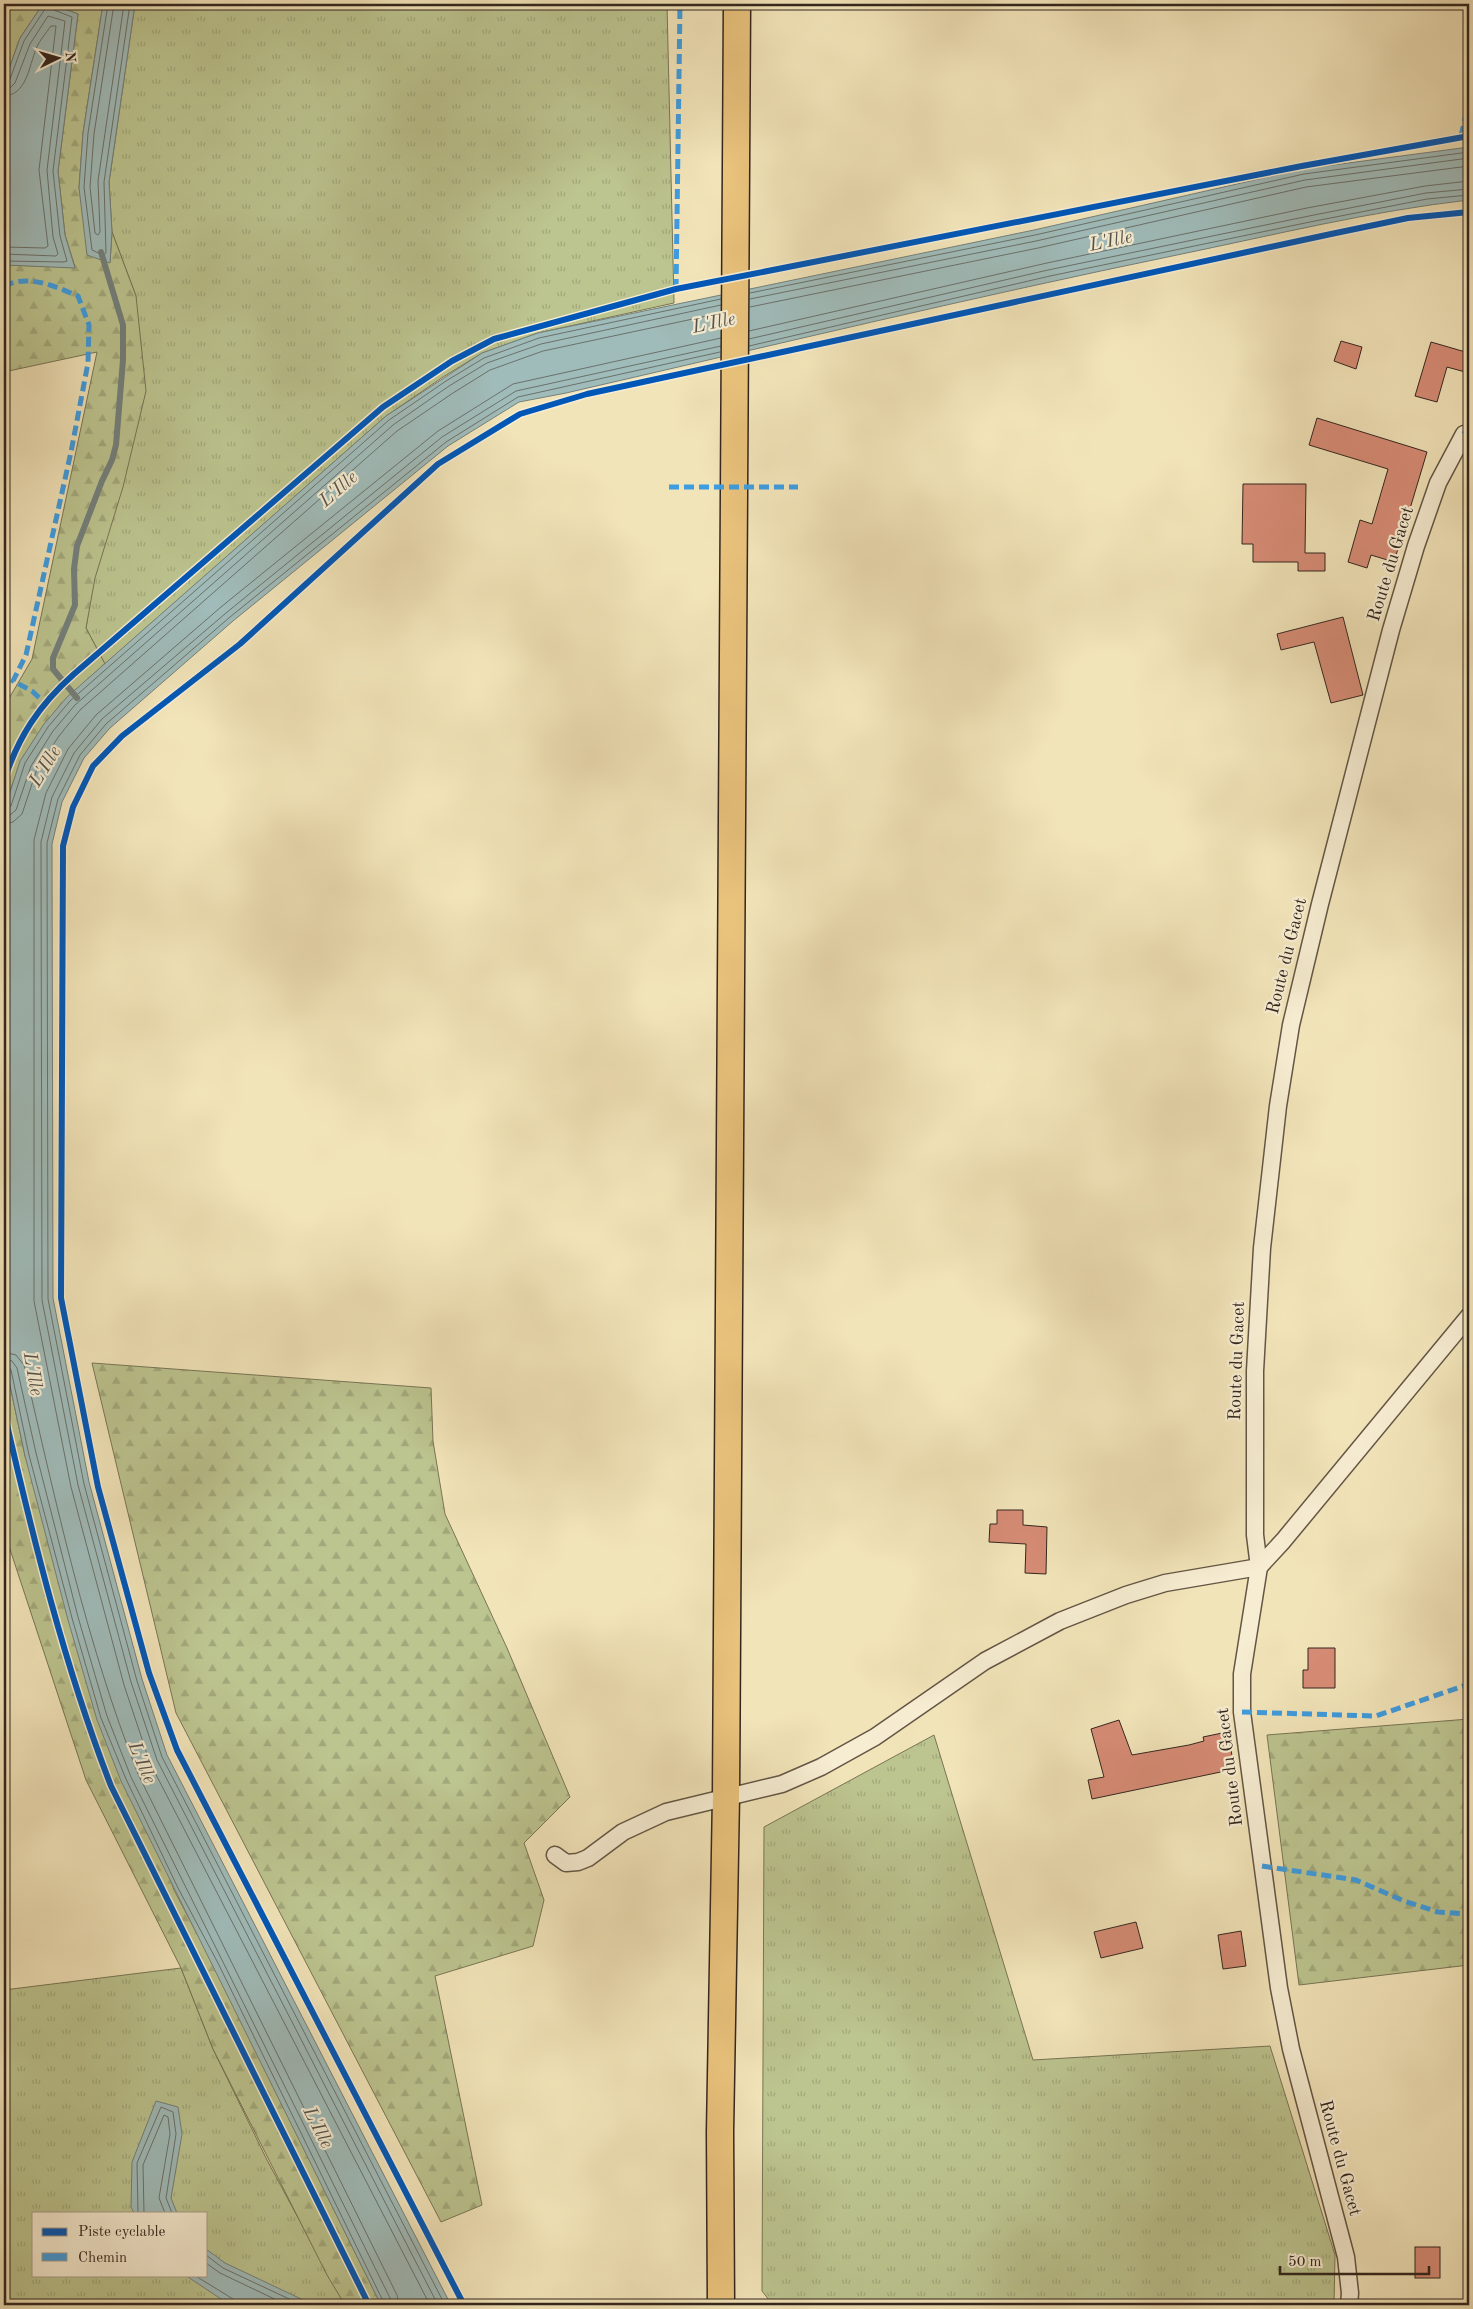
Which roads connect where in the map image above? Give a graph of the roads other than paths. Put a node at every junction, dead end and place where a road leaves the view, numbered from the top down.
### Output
1 (737, 4) edge
2 (1464, 434) dead end
3 (1469, 1316) edge
4 (1259, 1567) junction
5 (726, 1796) junction
6 (555, 1855) dead end
7 (721, 2305) edge
8 (1349, 2305) edge

1 - 5 main road
2 - 4 street, Route du Gacet
3 - 4 street
4 - 5 street
4 - 8 street, Route du Gacet
5 - 6 street
5 - 7 main road

